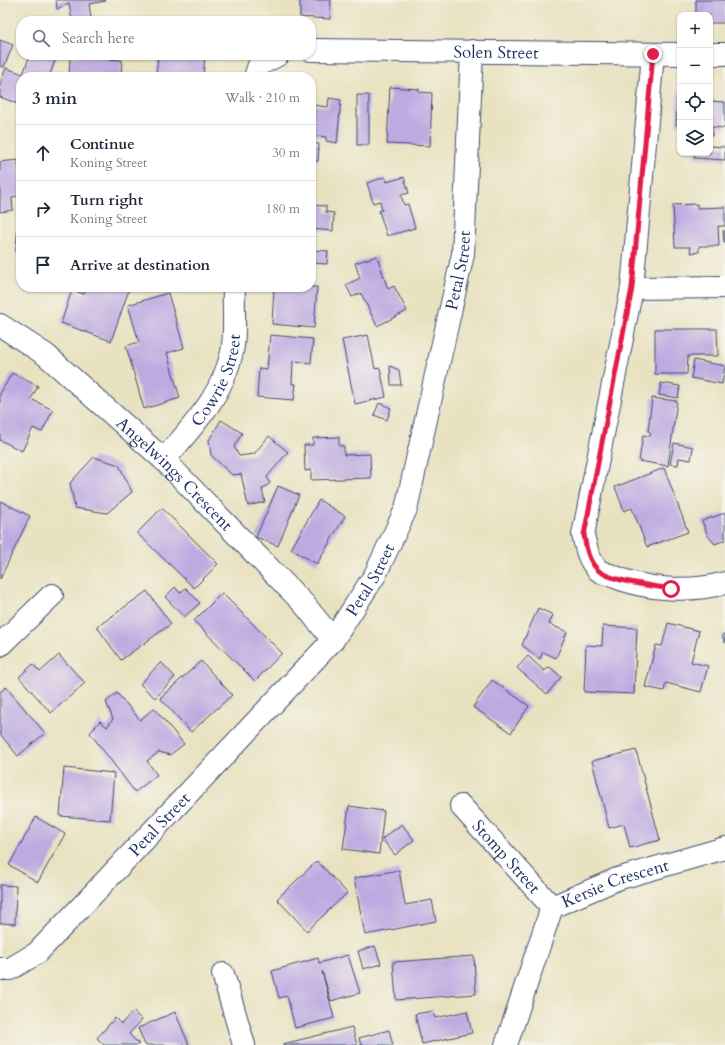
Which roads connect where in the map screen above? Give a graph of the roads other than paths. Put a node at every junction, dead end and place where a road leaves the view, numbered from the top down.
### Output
1 (316, 50) edge
2 (472, 51) junction
3 (653, 54) junction
4 (677, 54) edge
5 (713, 54) edge
6 (725, 54) edge
7 (271, 60) edge
8 (257, 71) edge
9 (725, 287) edge
10 (632, 288) junction
11 (234, 292) edge
12 (0, 325) edge
13 (164, 460) junction
14 (725, 583) edge
15 (52, 595) dead end
16 (333, 640) junction
17 (0, 645) edge
18 (460, 806) dead end
19 (725, 848) edge
20 (552, 907) junction
21 (0, 969) edge
22 (223, 974) dead end
23 (244, 1045) edge
24 (506, 1045) edge

1 - 2 street, Solen Street
2 - 3 street, Solen Street
2 - 16 street, Petal Street
3 - 4 street, Solen Street
3 - 10 street
5 - 6 street
7 - 8 street
9 - 10 street
10 - 14 street
11 - 13 street, Cowrie Street
12 - 13 street, Angelwings Crescent
13 - 16 street, Angelwings Crescent
15 - 17 street
16 - 21 street, Petal Street
18 - 20 street, Stomp Street
19 - 20 street, Kersie Crescent
20 - 24 street, Kersie Crescent
22 - 23 street

